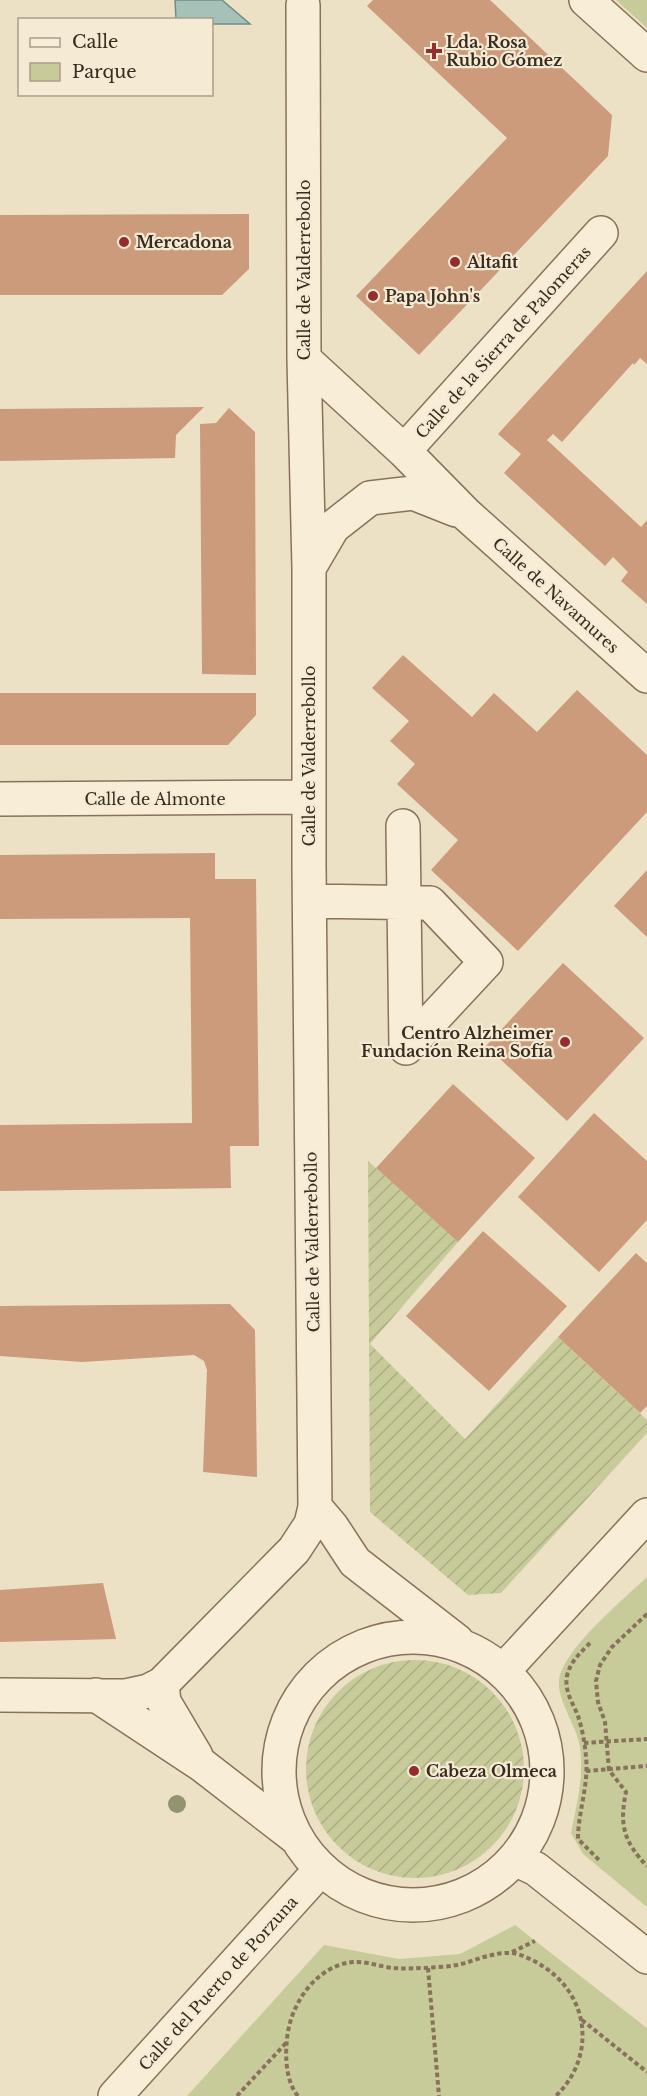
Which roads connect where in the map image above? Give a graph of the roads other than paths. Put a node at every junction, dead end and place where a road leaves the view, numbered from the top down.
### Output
1 (586, 0) edge
2 (303, 2) edge
3 (647, 55) edge
4 (601, 233) dead end
5 (304, 358) junction
6 (404, 452) junction
7 (466, 514) junction
8 (309, 568) junction
9 (647, 676) edge
10 (309, 797) junction
11 (0, 799) edge
12 (403, 826) dead end
13 (310, 901) junction
14 (315, 1507) junction
15 (647, 1515) edge
16 (294, 1550) junction
17 (355, 1562) junction
18 (463, 1646) junction
19 (503, 1671) junction
20 (162, 1684) junction
21 (0, 1695) edge
22 (96, 1695) junction
23 (202, 1765) junction
24 (295, 1837) junction
25 (515, 1859) junction
26 (321, 1869) junction
27 (647, 1957) edge
28 (115, 2096) edge

1 - 3 street
2 - 5 street, Calle de Valderrebollo
4 - 6 street, Calle de la Sierra de Palomeras
5 - 6 street, Calle de Navamures
5 - 8 street, Calle de Valderrebollo
6 - 7 street, Calle de Navamures
7 - 8 street, Calle de Navamures
7 - 9 street, Calle de Navamures
8 - 10 street, Calle de Valderrebollo
10 - 11 street, Calle de Almonte
10 - 13 street, Calle de Valderrebollo
12 - 13 street
13 - 14 street, Calle de Valderrebollo
14 - 16 street, Calle de Valderrebollo
14 - 17 street
15 - 19 street
16 - 17 street
16 - 20 street, Calle de Valderrebollo
17 - 18 street
18 - 19 street
18 - 24 street
19 - 25 street
20 - 22 street, Calle de Valderrebollo
20 - 23 street
21 - 22 street, Calle de Valderrebollo
22 - 23 street
23 - 24 street
24 - 26 street
25 - 26 street
25 - 27 street
26 - 28 street, Calle del Puerto de Porzuna

